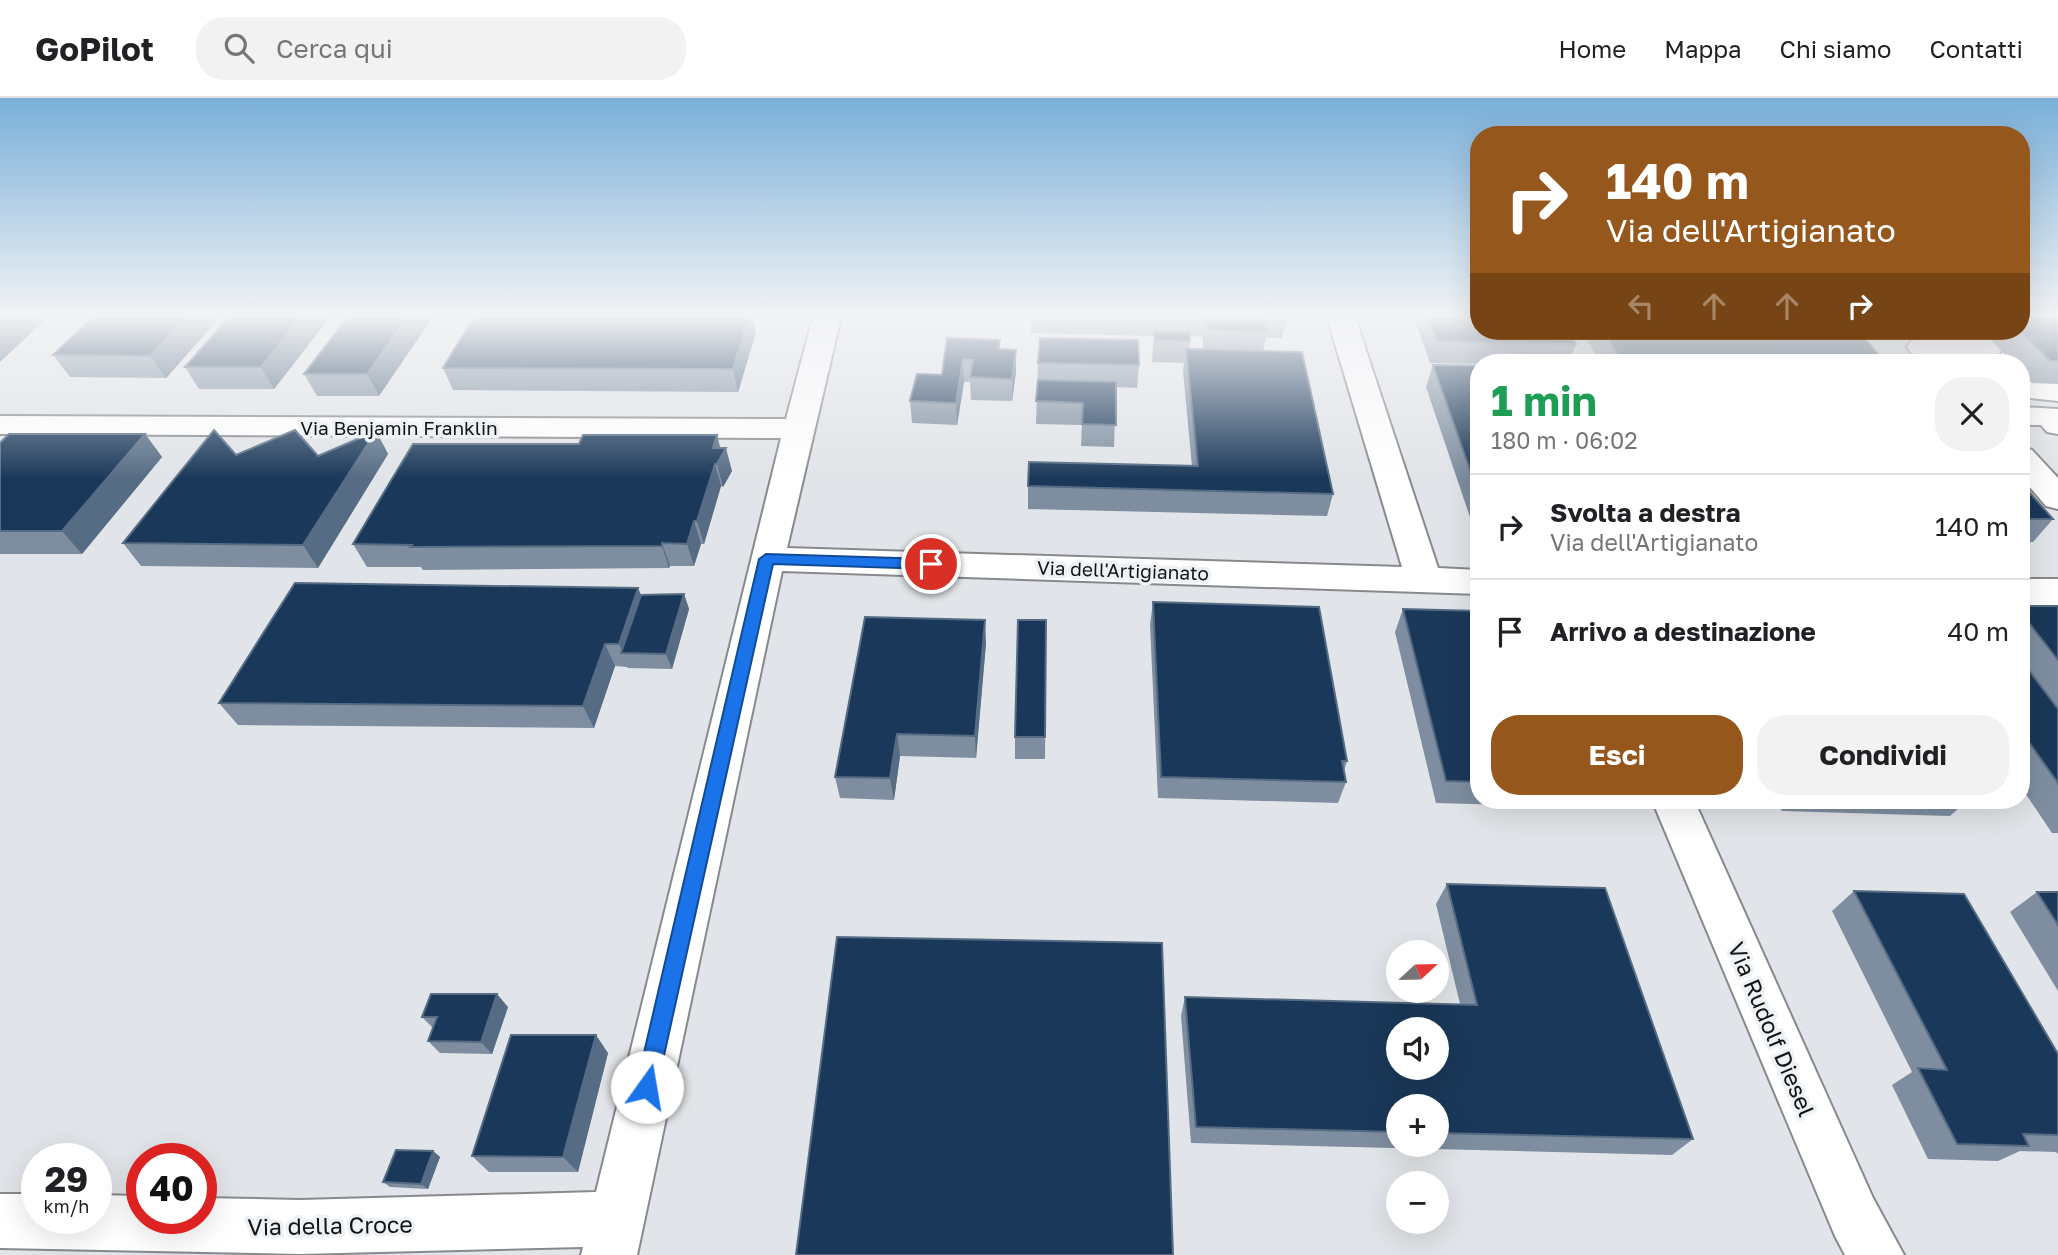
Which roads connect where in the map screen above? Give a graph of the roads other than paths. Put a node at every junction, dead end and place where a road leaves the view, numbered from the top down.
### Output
1 (813, 371) edge
2 (1358, 371) edge
3 (2030, 389) edge
4 (2049, 413) edge
5 (0, 425) edge
6 (798, 429) junction
7 (2030, 467) edge
8 (2058, 498) edge
9 (766, 559) junction
10 (1424, 580) junction
11 (1470, 582) edge
12 (2030, 592) edge
13 (2058, 592) edge
14 (1677, 809) edge
15 (0, 1221) edge
16 (613, 1237) edge
17 (1876, 1255) edge

1 - 6 street
2 - 10 street
3 - 4 street
5 - 6 street, Via Benjamin Franklin
6 - 9 street
7 - 8 street
9 - 10 street, Via dell'Artigianato
9 - 16 street
10 - 11 street, Via dell'Artigianato
12 - 13 street
14 - 17 street, Via Rudolf Diesel
15 - 16 street, Via della Croce

